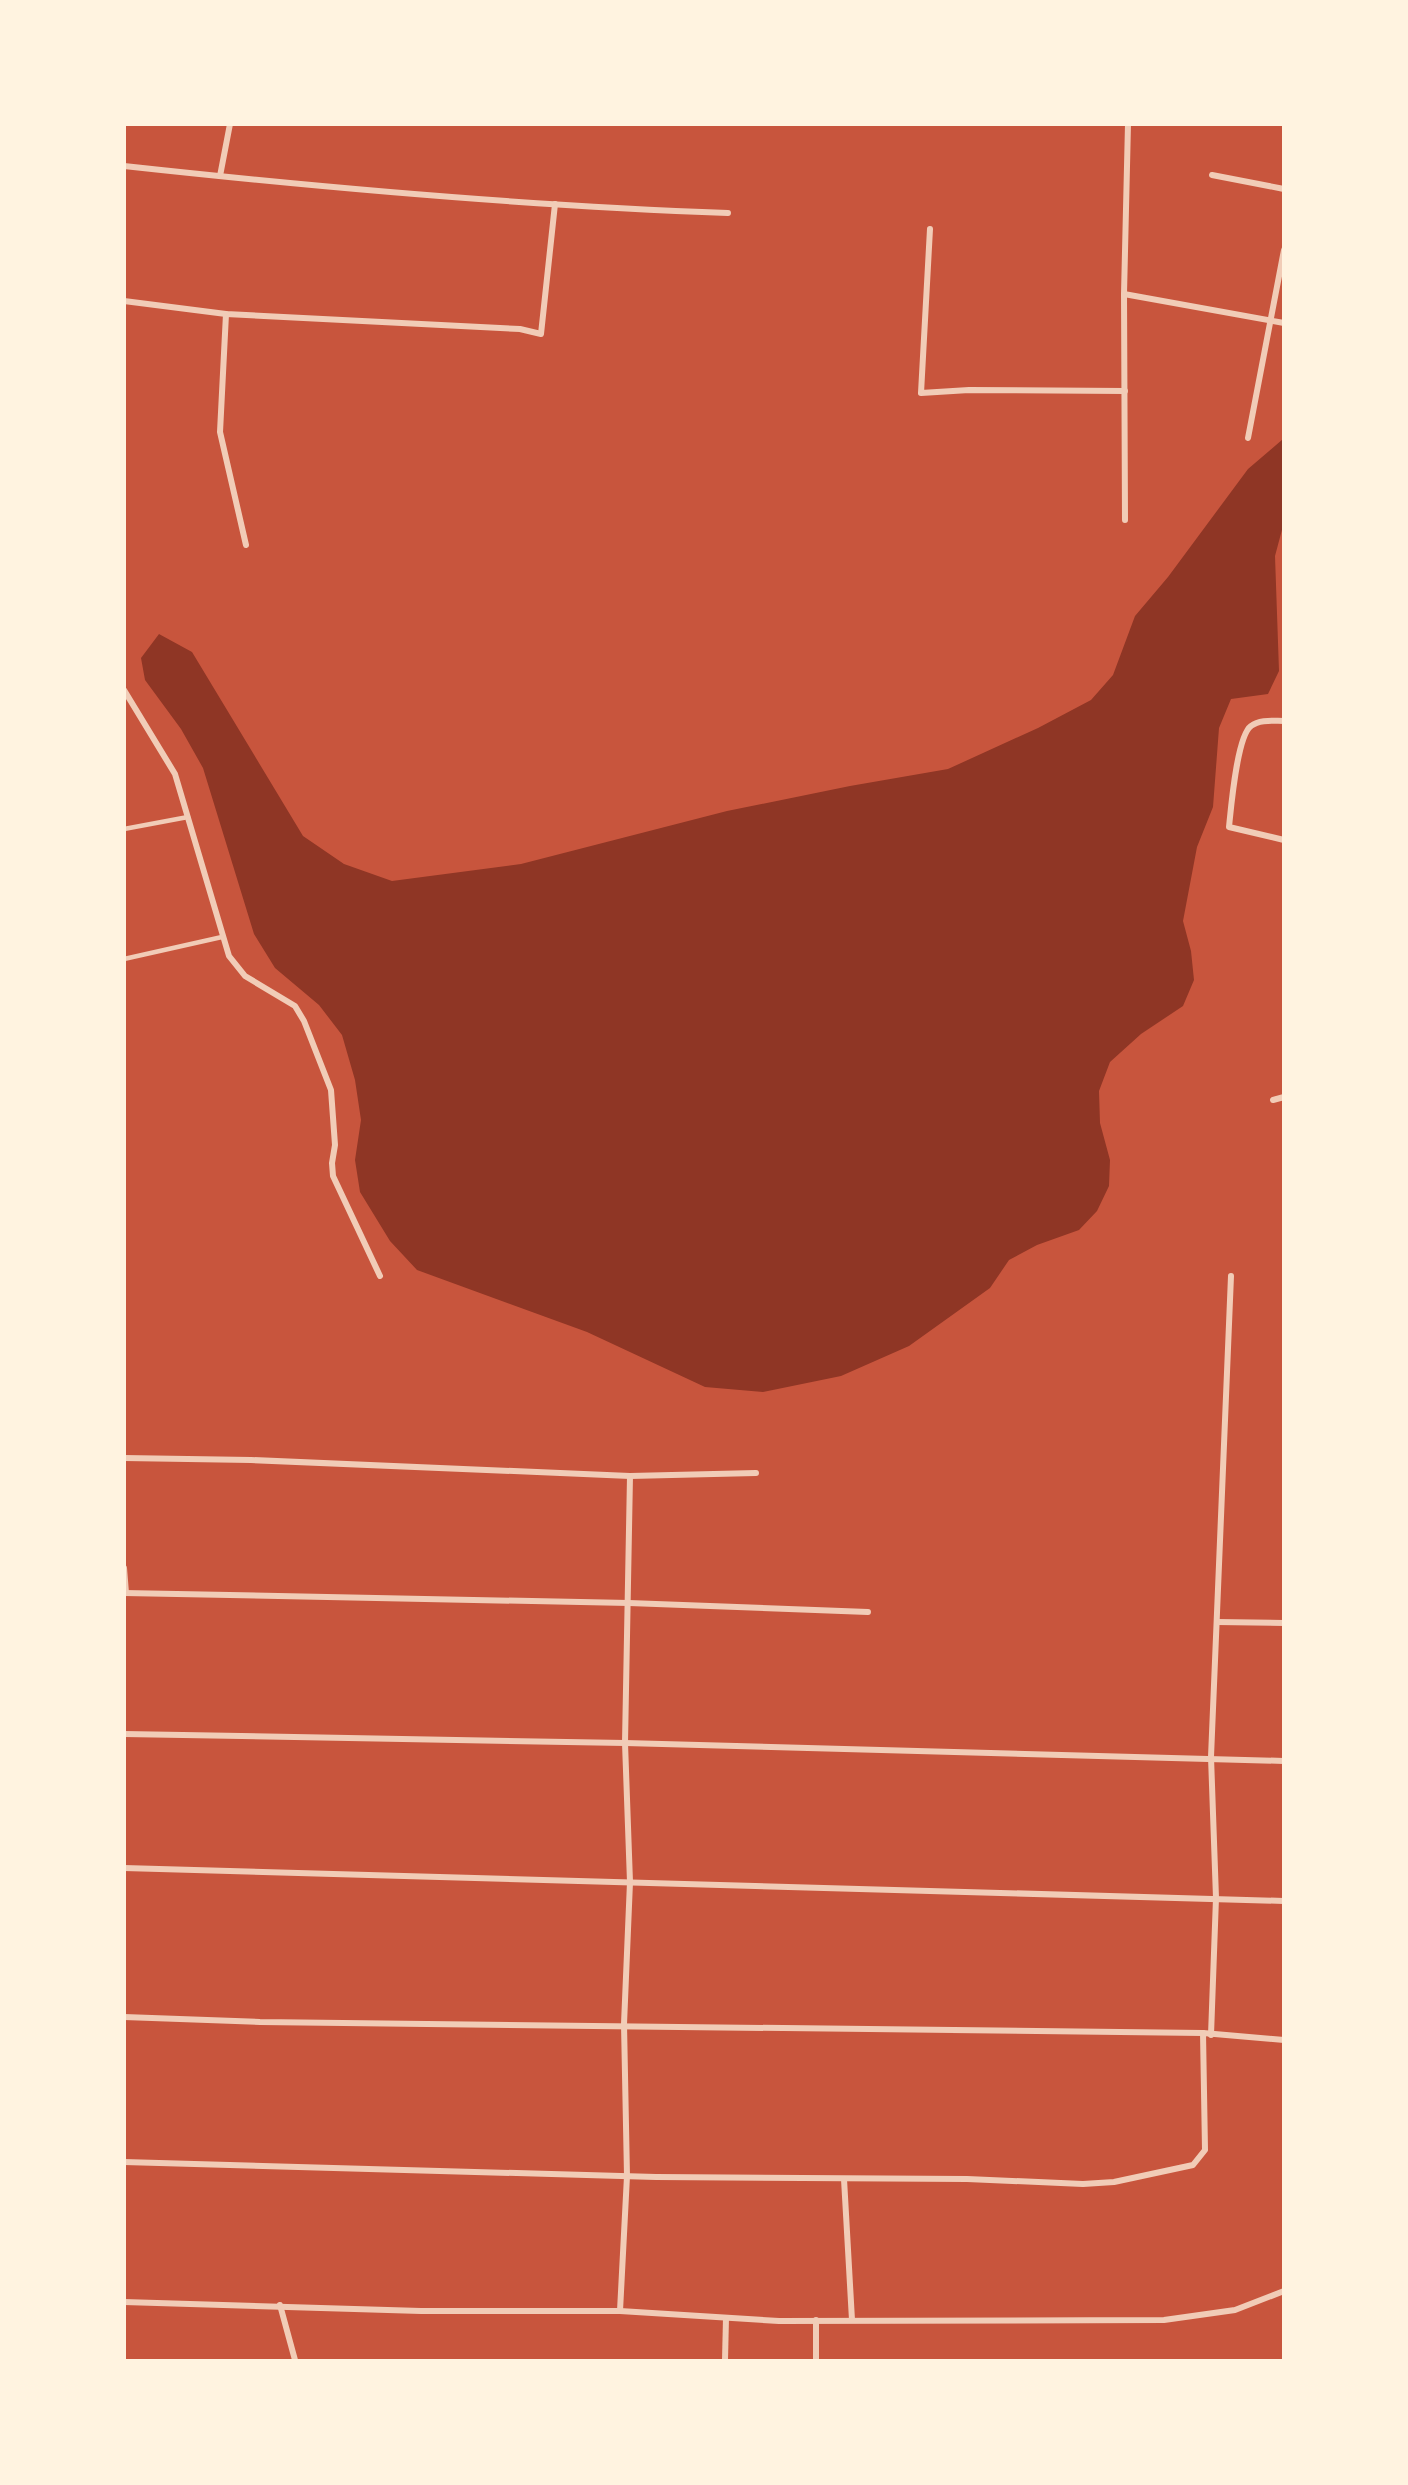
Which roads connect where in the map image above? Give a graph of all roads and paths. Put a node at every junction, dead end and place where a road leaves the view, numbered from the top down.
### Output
1 (230, 124) edge
2 (1128, 124) edge
3 (124, 166) edge
4 (1212, 175) dead end
5 (220, 176) junction
6 (1284, 189) edge
7 (555, 204) junction
8 (728, 213) dead end
9 (930, 229) dead end
10 (1284, 250) edge
11 (1124, 294) junction
12 (124, 301) edge
13 (226, 315) junction
14 (1271, 321) junction
15 (1284, 323) edge
16 (1125, 391) junction
17 (1248, 438) dead end
18 (1125, 520) dead end
19 (246, 544) dead end
20 (124, 690) edge
21 (1284, 721) edge
22 (188, 817) junction
23 (124, 829) edge
24 (1284, 840) edge
25 (222, 937) junction
26 (124, 958) edge
27 (1284, 1097) edge
28 (1273, 1100) dead end
29 (380, 1276) dead end
30 (1231, 1276) dead end
31 (124, 1458) edge
32 (756, 1473) dead end
33 (630, 1476) junction
34 (124, 1568) edge
35 (125, 1593) edge
36 (629, 1603) junction
37 (868, 1611) dead end
38 (1217, 1622) junction
39 (1284, 1623) edge
40 (124, 1734) edge
41 (625, 1743) junction
42 (1211, 1757) junction
43 (1284, 1761) edge
44 (124, 1868) edge
45 (630, 1882) junction
46 (1216, 1898) junction
47 (1284, 1901) edge
48 (124, 2017) edge
49 (624, 2024) junction
50 (1203, 2033) junction
51 (1210, 2035) junction
52 (1284, 2040) edge
53 (124, 2162) edge
54 (627, 2176) junction
55 (844, 2179) junction
56 (1284, 2291) edge
57 (124, 2302) edge
58 (280, 2306) junction
59 (620, 2311) junction
60 (726, 2318) junction
61 (816, 2320) junction
62 (852, 2320) junction
63 (295, 2361) edge
64 (725, 2361) edge
65 (816, 2361) edge

1 - 5 street
2 - 11 street
3 - 5 street
4 - 6 street
5 - 7 street
7 - 8 street
7 - 13 street
9 - 16 street
10 - 14 street
11 - 14 street
11 - 16 street
12 - 13 street
13 - 19 street
14 - 15 street
14 - 17 street
16 - 18 street
20 - 22 street
21 - 24 street
22 - 23 lane
22 - 25 street
25 - 26 lane
25 - 29 street
27 - 28 street
30 - 38 street
31 - 33 street
32 - 33 street
33 - 36 street
34 - 35 street
35 - 36 street
36 - 37 street
36 - 41 street
38 - 39 street
38 - 42 street
40 - 41 street
41 - 42 street
41 - 45 street
42 - 43 street
42 - 46 street
44 - 45 street
45 - 46 street
45 - 49 street
46 - 47 street
46 - 51 street
48 - 49 street
49 - 50 street
49 - 54 street
50 - 51 street
50 - 55 street
51 - 52 street
53 - 54 street
54 - 55 street
54 - 59 street
55 - 62 street
56 - 62 street
57 - 58 street
58 - 59 street
58 - 63 street
59 - 60 street
60 - 61 street
60 - 64 street
61 - 62 street
61 - 65 street

